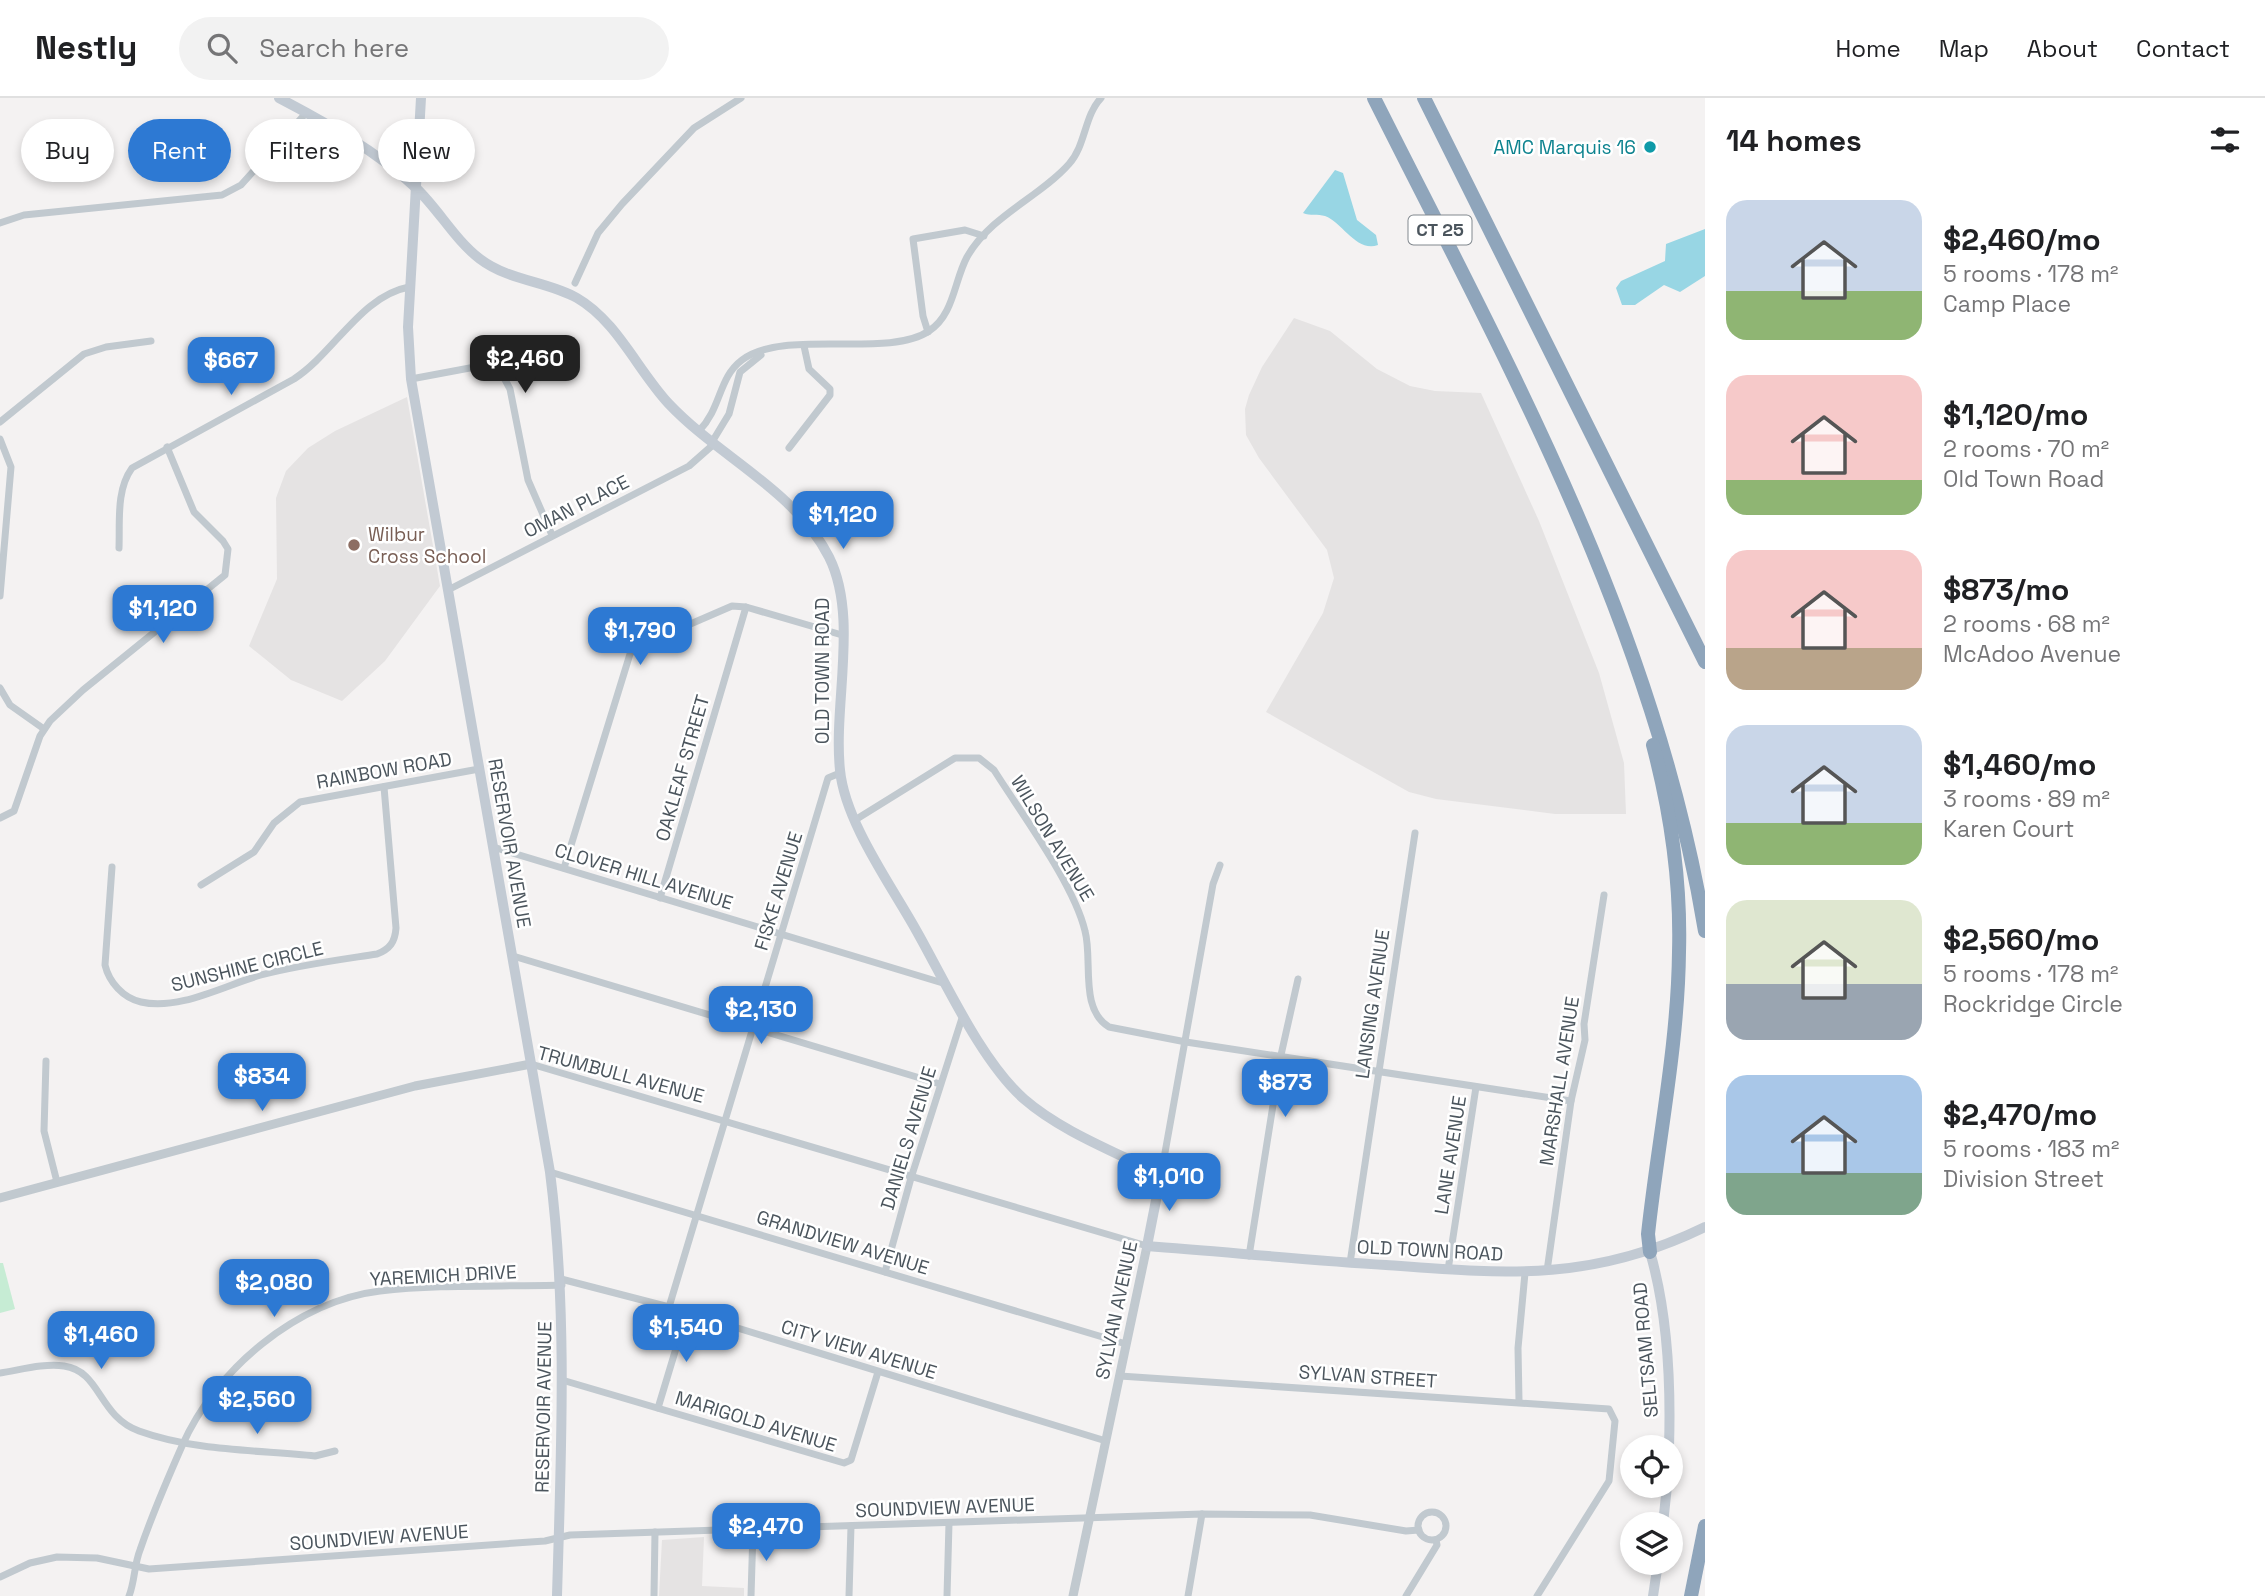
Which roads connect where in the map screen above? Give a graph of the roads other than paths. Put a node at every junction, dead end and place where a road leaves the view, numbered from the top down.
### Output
1 (279, 98) edge
2 (421, 98) edge
3 (741, 98) edge
4 (1101, 98) edge
5 (1374, 98) edge
6 (1425, 98) edge
7 (306, 113) junction
8 (415, 187) junction
9 (0, 223) edge
10 (984, 236) junction
11 (575, 283) dead end
12 (409, 287) junction
13 (928, 332) junction
14 (151, 341) dead end
15 (804, 346) junction
16 (792, 347) junction
17 (411, 379) junction
18 (0, 422) edge
19 (699, 431) junction
20 (0, 439) edge
21 (713, 443) junction
22 (167, 447) junction
23 (789, 448) dead end
24 (552, 535) junction
25 (119, 548) dead end
26 (448, 590) junction
27 (0, 596) edge
28 (746, 607) junction
29 (1618, 608) junction
30 (842, 635) junction
31 (1705, 662) edge
32 (0, 688) edge
33 (44, 729) junction
34 (479, 769) junction
35 (840, 773) junction
36 (384, 787) junction
37 (0, 818) edge
38 (855, 820) junction
39 (1415, 833) dead end
40 (493, 848) junction
41 (1220, 865) dead end
42 (112, 867) dead end
43 (565, 868) junction
44 (201, 885) dead end
45 (1604, 895) dead end
46 (660, 898) junction
47 (1705, 931) edge
48 (782, 934) junction
49 (513, 956) junction
50 (1298, 979) dead end
51 (947, 985) junction
52 (964, 1013) junction
53 (751, 1028) junction
54 (1186, 1042) junction
55 (1281, 1055) junction
56 (46, 1061) dead end
57 (531, 1064) junction
58 (1378, 1071) junction
59 (940, 1084) junction
60 (1476, 1087) junction
61 (1571, 1101) junction
62 (725, 1121) junction
63 (550, 1172) junction
64 (1160, 1175) junction
65 (911, 1178) junction
66 (57, 1182) junction
67 (0, 1198) edge
68 (696, 1214) junction
69 (1705, 1227) edge
70 (1147, 1246) junction
71 (1650, 1252) junction
72 (1249, 1256) junction
73 (1350, 1263) junction
74 (1448, 1270) junction
75 (885, 1272) junction
76 (1547, 1272) junction
77 (1525, 1273) junction
78 (561, 1282) junction
79 (669, 1307) junction
80 (687, 1312) junction
81 (1126, 1344) junction
82 (878, 1372) junction
83 (0, 1373) edge
84 (1120, 1376) junction
85 (562, 1380) junction
86 (1518, 1401) junction
87 (658, 1408) junction
88 (1669, 1435) edge
89 (1106, 1441) junction
90 (183, 1443) junction
91 (335, 1451) dead end
92 (1202, 1514) junction
93 (1088, 1519) junction
94 (948, 1523) junction
95 (851, 1526) junction
96 (1705, 1526) edge
97 (753, 1530) junction
98 (1419, 1530) junction
99 (655, 1532) junction
100 (558, 1539) junction
101 (1436, 1540) junction
102 (137, 1566) junction
103 (1656, 1575) edge
104 (0, 1577) edge
105 (129, 1596) edge
106 (556, 1596) edge
107 (654, 1596) edge
108 (751, 1596) edge
109 (849, 1596) edge
110 (947, 1596) edge
111 (1073, 1596) edge
112 (1188, 1596) edge
113 (1406, 1596) edge
114 (1537, 1596) edge
115 (1653, 1596) edge
116 (1691, 1596) edge

1 - 7 main road, OLD TOWN ROAD
2 - 8 main road, RESERVOIR AVENUE
3 - 11 street
4 - 10 street
5 - 29 highway, CT 25
6 - 31 highway, CT 25
7 - 8 main road, OLD TOWN ROAD
7 - 9 street
8 - 12 main road, RESERVOIR AVENUE
8 - 19 main road, OLD TOWN ROAD
10 - 13 street
10 - 13 street
12 - 17 main road, RESERVOIR AVENUE
12 - 22 street
13 - 15 street
14 - 18 street
15 - 16 street
15 - 23 street
16 - 19 street
16 - 21 street, OMAN PLACE
17 - 24 street
17 - 26 main road, RESERVOIR AVENUE
19 - 21 main road, OLD TOWN ROAD
20 - 27 street
21 - 24 street, OMAN PLACE
21 - 30 main road, OLD TOWN ROAD
22 - 25 street
22 - 33 street
24 - 26 street, OMAN PLACE
26 - 34 main road, RESERVOIR AVENUE
28 - 30 street
28 - 43 street
28 - 46 street, OAKLEAF STREET
29 - 47 highway, CT 25
29 - 71 highway
30 - 35 main road, OLD TOWN ROAD
32 - 33 street
33 - 37 street
34 - 36 street, RAINBOW ROAD
34 - 40 main road, RESERVOIR AVENUE
35 - 38 main road, OLD TOWN ROAD
35 - 48 street, FISKE AVENUE
36 - 42 street, SUNSHINE CIRCLE
36 - 44 street, RAINBOW ROAD
38 - 51 main road, OLD TOWN ROAD
38 - 54 street, WILSON AVENUE
39 - 58 street, LANSING AVENUE
40 - 43 street, CLOVER HILL AVENUE
40 - 49 main road, RESERVOIR AVENUE
41 - 54 street, SYLVAN AVENUE
43 - 46 street, CLOVER HILL AVENUE
45 - 61 street, MARSHALL AVENUE
46 - 48 street, CLOVER HILL AVENUE
48 - 51 street, CLOVER HILL AVENUE
48 - 53 street, FISKE AVENUE
49 - 53 street
49 - 57 main road, RESERVOIR AVENUE
50 - 55 street
51 - 52 main road, OLD TOWN ROAD
52 - 59 street, DANIELS AVENUE
52 - 64 main road, OLD TOWN ROAD
53 - 59 street
53 - 62 street, FISKE AVENUE
54 - 55 street, WILSON AVENUE
54 - 64 street, SYLVAN AVENUE
55 - 58 street, WILSON AVENUE
55 - 72 street
56 - 66 street
57 - 62 street, TRUMBULL AVENUE
57 - 63 main road, RESERVOIR AVENUE
57 - 66 street, TRUMBULL AVENUE
58 - 60 street, WILSON AVENUE
58 - 73 street, LANSING AVENUE
59 - 65 street, DANIELS AVENUE
60 - 61 street, WILSON AVENUE
60 - 74 street, LANE AVENUE
61 - 76 street, MARSHALL AVENUE
62 - 65 street, TRUMBULL AVENUE
62 - 68 street, FISKE AVENUE
63 - 68 street, GRANDVIEW AVENUE
63 - 78 main road, RESERVOIR AVENUE
64 - 70 main road, SYLVAN AVENUE
65 - 70 street, TRUMBULL AVENUE
65 - 75 street, DANIELS AVENUE
66 - 67 street, TRUMBULL AVENUE
68 - 75 street, GRANDVIEW AVENUE
68 - 79 street, FISKE AVENUE
69 - 71 main road, OLD TOWN ROAD
70 - 72 main road, OLD TOWN ROAD
70 - 81 street, SYLVAN AVENUE
71 - 76 main road, OLD TOWN ROAD
71 - 88 main road, SELTSAM ROAD
72 - 73 main road, OLD TOWN ROAD
73 - 74 main road, OLD TOWN ROAD
74 - 77 main road, OLD TOWN ROAD
75 - 81 street, GRANDVIEW AVENUE
76 - 77 main road, OLD TOWN ROAD
77 - 86 street
78 - 79 street, CITY VIEW AVENUE
78 - 85 main road, RESERVOIR AVENUE
78 - 90 street, YAREMICH DRIVE
79 - 80 street, CITY VIEW AVENUE
80 - 82 street, CITY VIEW AVENUE
80 - 87 street
81 - 84 street, SYLVAN AVENUE
82 - 87 street, MARIGOLD AVENUE
82 - 89 street, CITY VIEW AVENUE
83 - 90 street
84 - 86 street, SYLVAN STREET
84 - 89 street, SYLVAN AVENUE
85 - 87 street, MARIGOLD AVENUE
85 - 100 main road, RESERVOIR AVENUE
86 - 114 street, SYLVAN STREET
89 - 93 street, SYLVAN AVENUE
90 - 91 street
90 - 102 street, YAREMICH DRIVE
92 - 93 street, SOUNDVIEW AVENUE
92 - 98 street, SOUNDVIEW AVENUE
92 - 112 street
93 - 94 street, SOUNDVIEW AVENUE
93 - 111 street, SYLVAN AVENUE
94 - 95 street, SOUNDVIEW AVENUE
94 - 110 street
95 - 97 street, SOUNDVIEW AVENUE
95 - 109 street
96 - 116 highway
97 - 99 street, SOUNDVIEW AVENUE
97 - 108 street
98 - 101 street, SOUNDVIEW AVENUE
98 - 101 street
99 - 100 street, SOUNDVIEW AVENUE
99 - 107 street
100 - 102 street, SOUNDVIEW AVENUE
100 - 106 main road, RESERVOIR AVENUE
101 - 113 street
102 - 104 street, SOUNDVIEW AVENUE
102 - 105 street, YAREMICH DRIVE
103 - 115 main road

